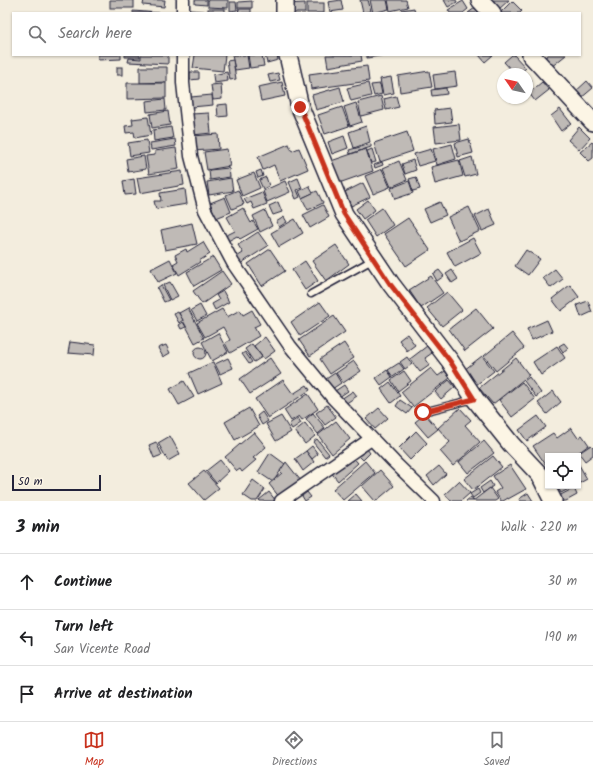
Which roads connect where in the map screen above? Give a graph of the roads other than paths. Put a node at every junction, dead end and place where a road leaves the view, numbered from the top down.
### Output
1 (183, 0) edge
2 (285, 0) edge
3 (480, 0) edge
4 (183, 12) edge
5 (285, 12) edge
6 (491, 12) edge
7 (183, 56) edge
8 (288, 56) edge
9 (532, 56) edge
10 (593, 122) edge
11 (374, 259) junction
12 (311, 294) dead end
13 (474, 399) junction
14 (423, 412) dead end
15 (371, 439) junction
16 (281, 501) edge
17 (434, 501) edge
18 (553, 501) edge

1 - 4 street
2 - 5 street
3 - 6 street
7 - 15 street
8 - 11 street
9 - 10 street
11 - 12 lane
11 - 13 street
13 - 14 lane
13 - 18 street
15 - 16 street
15 - 17 street

